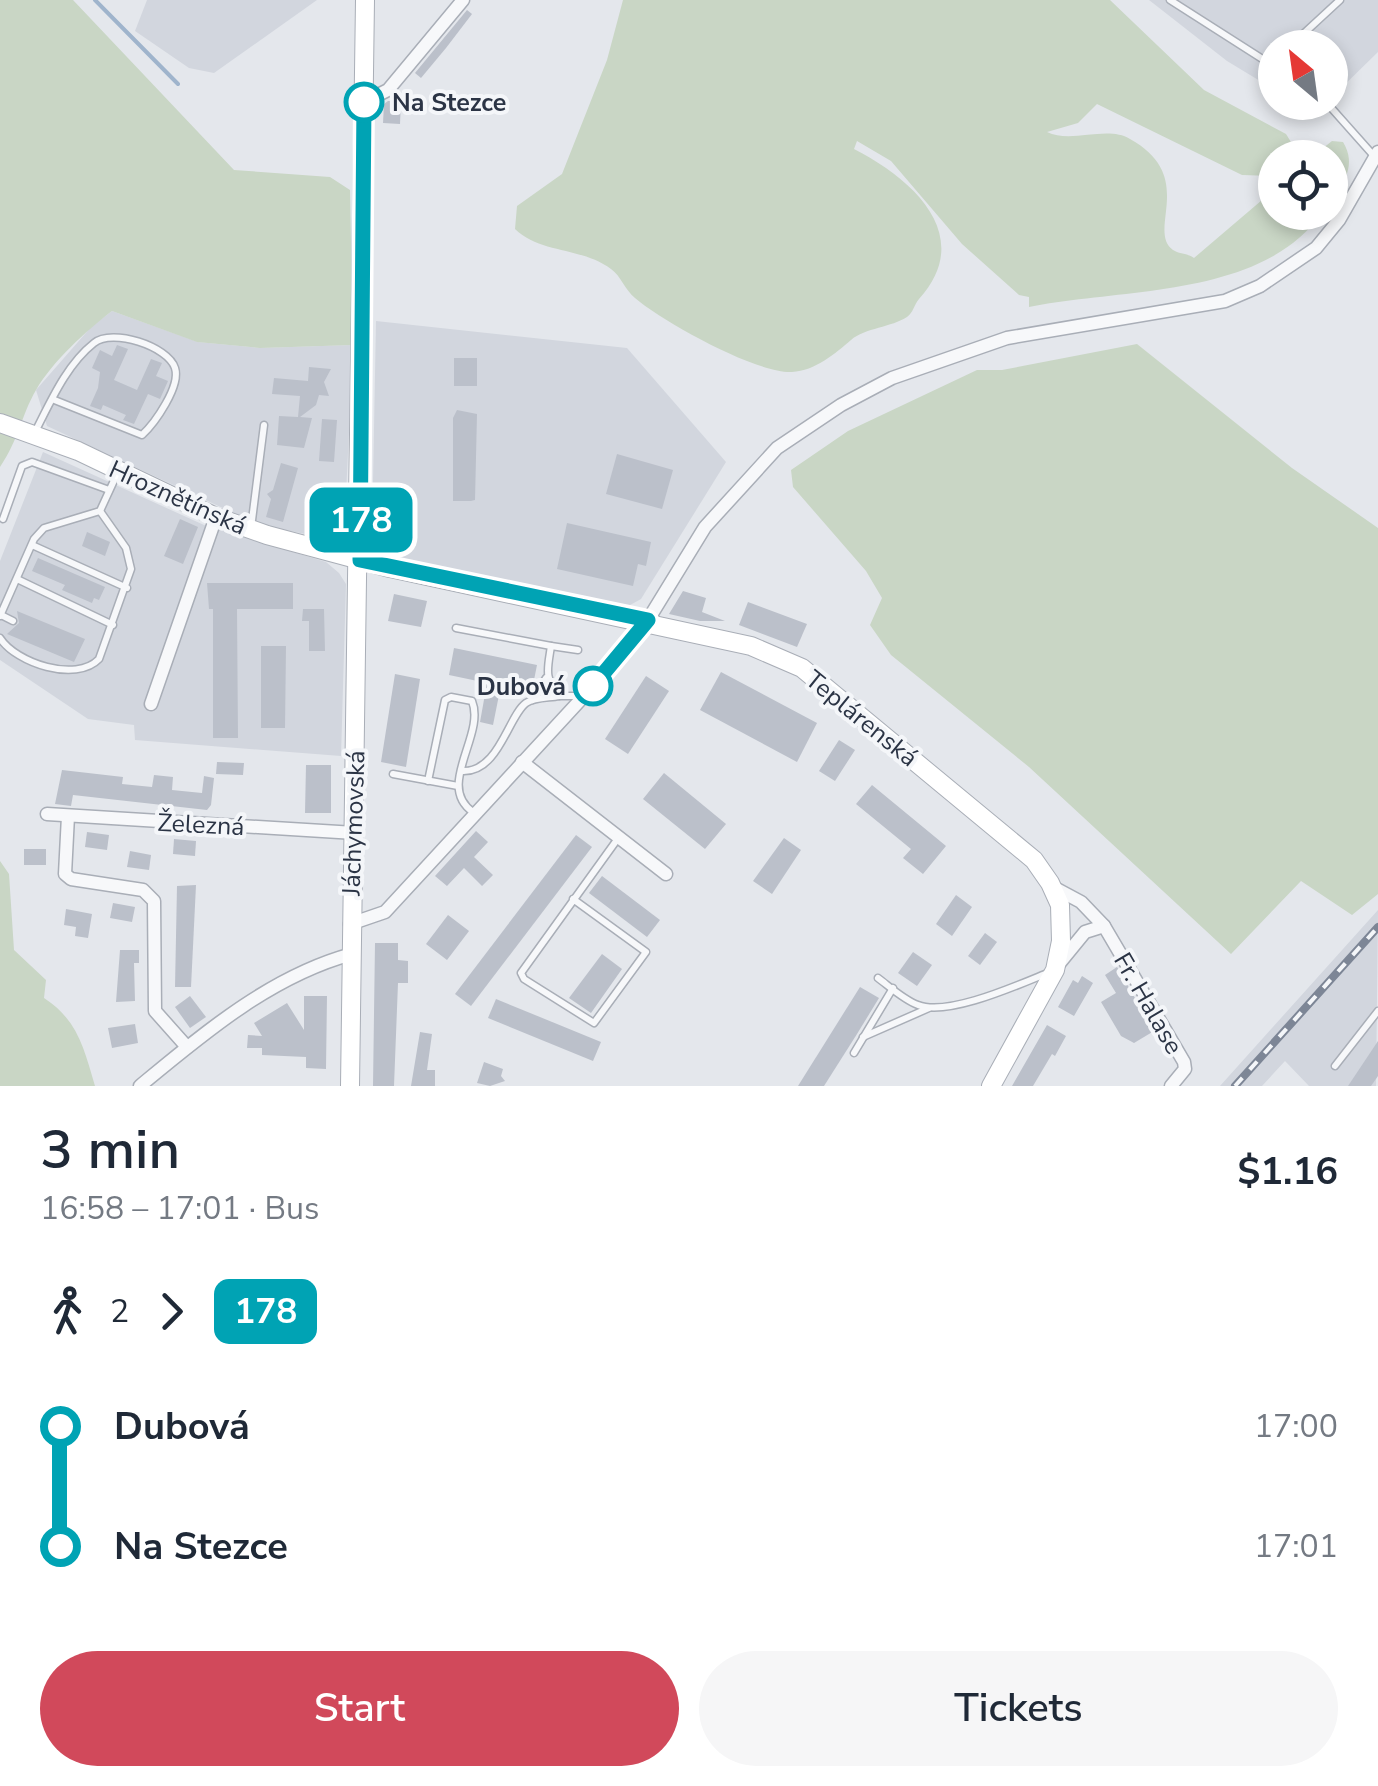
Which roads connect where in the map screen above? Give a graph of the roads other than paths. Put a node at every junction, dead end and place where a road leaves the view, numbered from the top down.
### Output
1 (366, 0) edge
2 (463, 0) edge
3 (1170, 0) edge
4 (1340, 0) edge
5 (1308, 30) edge
6 (1258, 55) edge
7 (364, 102) junction
8 (1343, 120) edge
9 (1377, 155) edge
10 (52, 399) junction
11 (0, 423) edge
12 (264, 425) dead end
13 (33, 435) junction
14 (118, 471) junction
15 (109, 490) junction
16 (100, 511) junction
17 (216, 517) junction
18 (3, 518) dead end
19 (251, 530) junction
20 (32, 545) junction
21 (360, 560) junction
22 (16, 580) junction
23 (127, 588) junction
24 (0, 616) edge
25 (648, 620) junction
26 (13, 621) dead end
27 (112, 624) junction
28 (456, 628) dead end
29 (0, 638) edge
30 (552, 646) junction
31 (578, 650) dead end
32 (546, 678) junction
33 (560, 696) junction
34 (584, 696) junction
35 (531, 700) junction
36 (151, 704) dead end
37 (522, 762) junction
38 (462, 770) junction
39 (393, 774) dead end
40 (428, 781) junction
41 (458, 786) junction
42 (473, 812) junction
43 (46, 814) dead end
44 (68, 816) junction
45 (354, 833) junction
46 (619, 838) junction
47 (666, 874) dead end
48 (1051, 886) junction
49 (574, 898) junction
50 (350, 924) junction
51 (1104, 926) junction
52 (352, 954) junction
53 (1056, 970) junction
54 (878, 978) dead end
55 (893, 988) junction
56 (930, 1008) junction
57 (1378, 1011) edge
58 (863, 1037) junction
59 (187, 1047) junction
60 (854, 1053) dead end
61 (1334, 1066) dead end
62 (140, 1086) edge
63 (350, 1086) edge
64 (992, 1086) edge
65 (1171, 1086) edge

1 - 7 street, Jáchymovská
2 - 7 street
3 - 6 lane
4 - 5 lane
7 - 21 street, Jáchymovská
8 - 9 lane
9 - 25 street
10 - 10 lane
10 - 13 lane
11 - 13 street, Hroznětínská
12 - 19 lane
13 - 14 street, Hroznětínská
14 - 15 lane
14 - 17 street, Hroznětínská
15 - 16 lane
15 - 18 lane
16 - 20 lane
16 - 23 lane
17 - 19 street, Hroznětínská
17 - 36 street
19 - 21 street, Hroznětínská
20 - 22 lane
20 - 23 lane
21 - 25 street, Teplárenská
21 - 45 street, Jáchymovská
22 - 24 lane
22 - 27 lane
23 - 27 lane
24 - 26 lane
25 - 34 street
25 - 48 street, Teplárenská
27 - 29 lane
28 - 30 lane
30 - 31 lane
30 - 32 lane
32 - 33 lane
32 - 35 lane
33 - 34 lane
33 - 35 lane
34 - 37 street
35 - 38 lane
37 - 42 street
37 - 46 street
38 - 40 lane
38 - 41 lane
39 - 40 lane
40 - 41 lane
41 - 42 lane
42 - 50 street
43 - 44 street, Železná
44 - 45 street, Železná
44 - 59 street
45 - 50 street, Jáchymovská
46 - 47 street
46 - 49 lane
48 - 51 street
48 - 53 street, Teplárenská
49 - 49 lane
50 - 52 street, Jáchymovská
51 - 53 street, Fr. Halase
51 - 65 street, Fr. Halase
52 - 59 street
52 - 63 street, Jáchymovská
53 - 56 lane
53 - 64 street, Teplárenská
54 - 55 lane
55 - 56 lane
55 - 58 lane
56 - 58 lane
57 - 61 lane
58 - 60 lane
59 - 62 street

